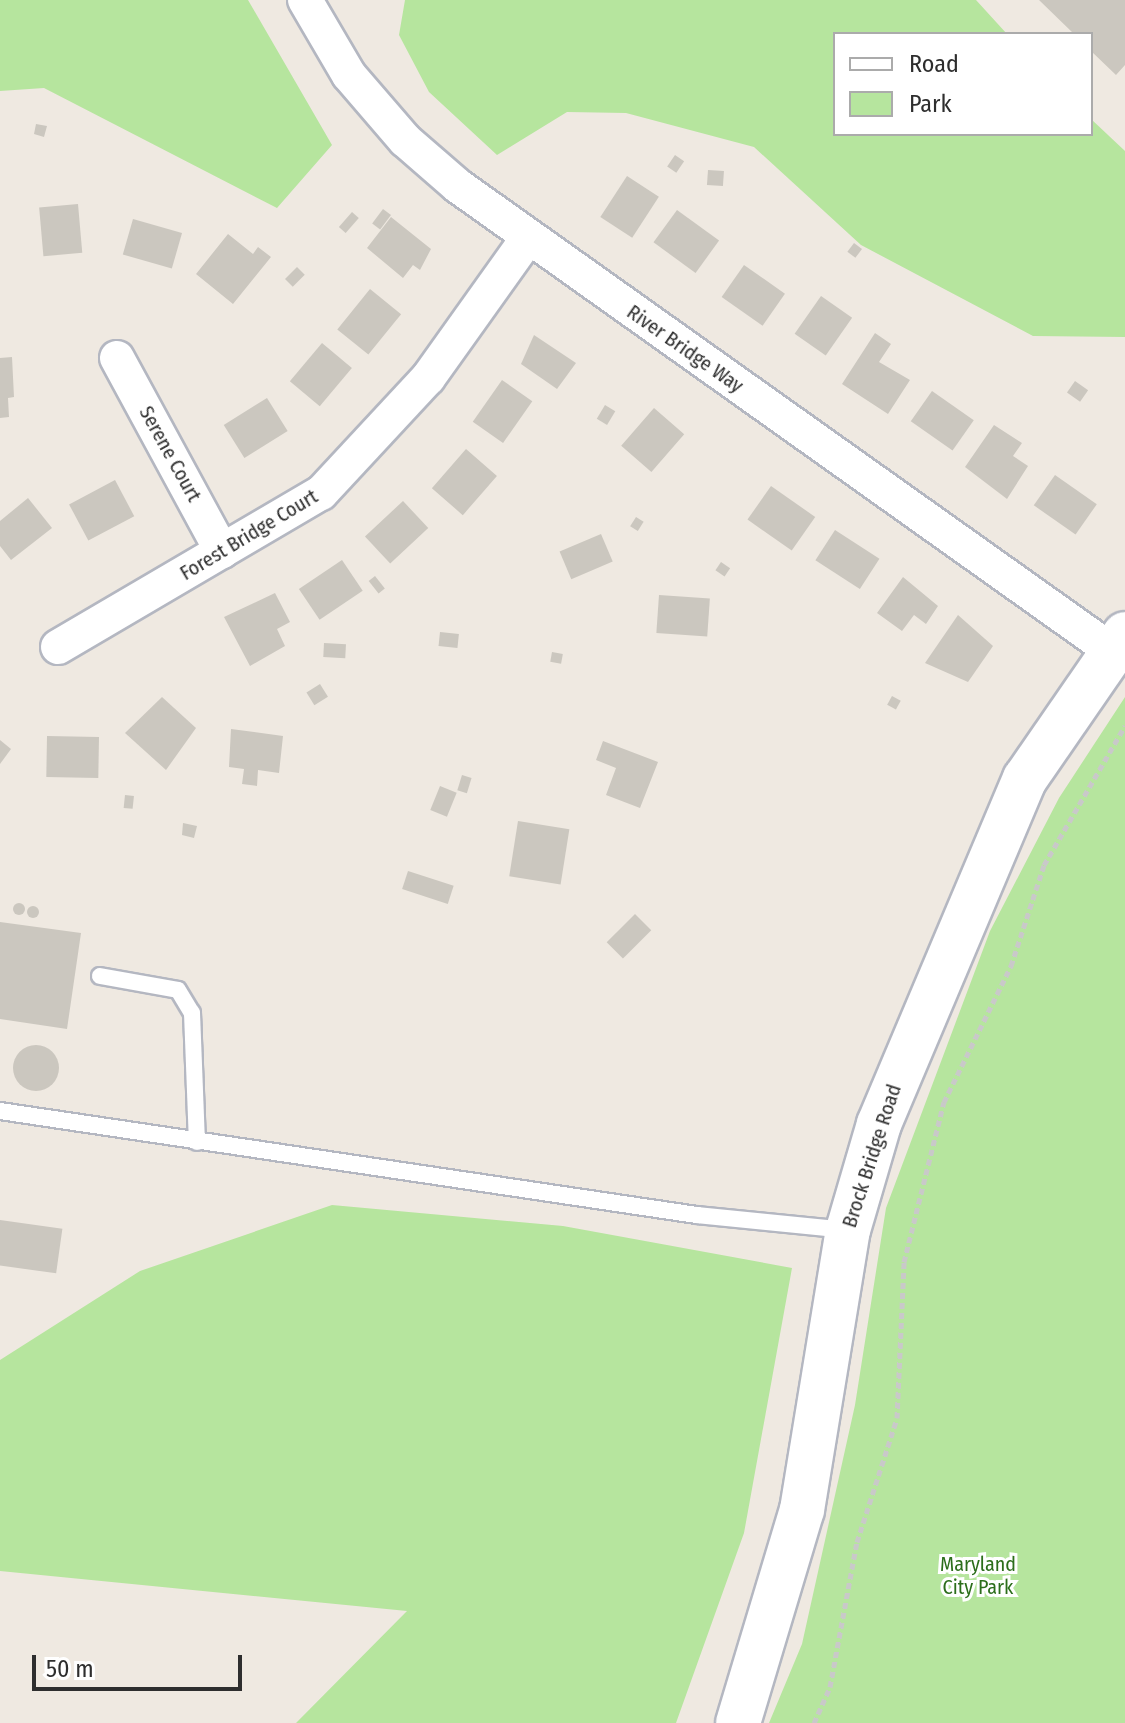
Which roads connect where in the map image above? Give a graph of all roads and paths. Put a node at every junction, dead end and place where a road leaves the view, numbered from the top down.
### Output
1 (305, 0) edge
2 (528, 238) junction
3 (117, 358) dead end
4 (222, 551) junction
5 (1119, 642) edge
6 (58, 647) dead end
7 (1125, 726) edge
8 (100, 976) dead end
9 (0, 1111) edge
10 (197, 1142) junction
11 (848, 1230) junction
12 (738, 1723) edge
13 (814, 1723) edge

1 - 2 street, River Bridge Way
2 - 4 street, Forest Bridge Court
2 - 5 street, River Bridge Way
3 - 4 street, Serene Court
4 - 6 street, Forest Bridge Court
5 - 11 street, Brock Bridge Road
7 - 13 path
8 - 10 lane
9 - 10 lane
10 - 11 lane
11 - 12 street, Brock Bridge Road

